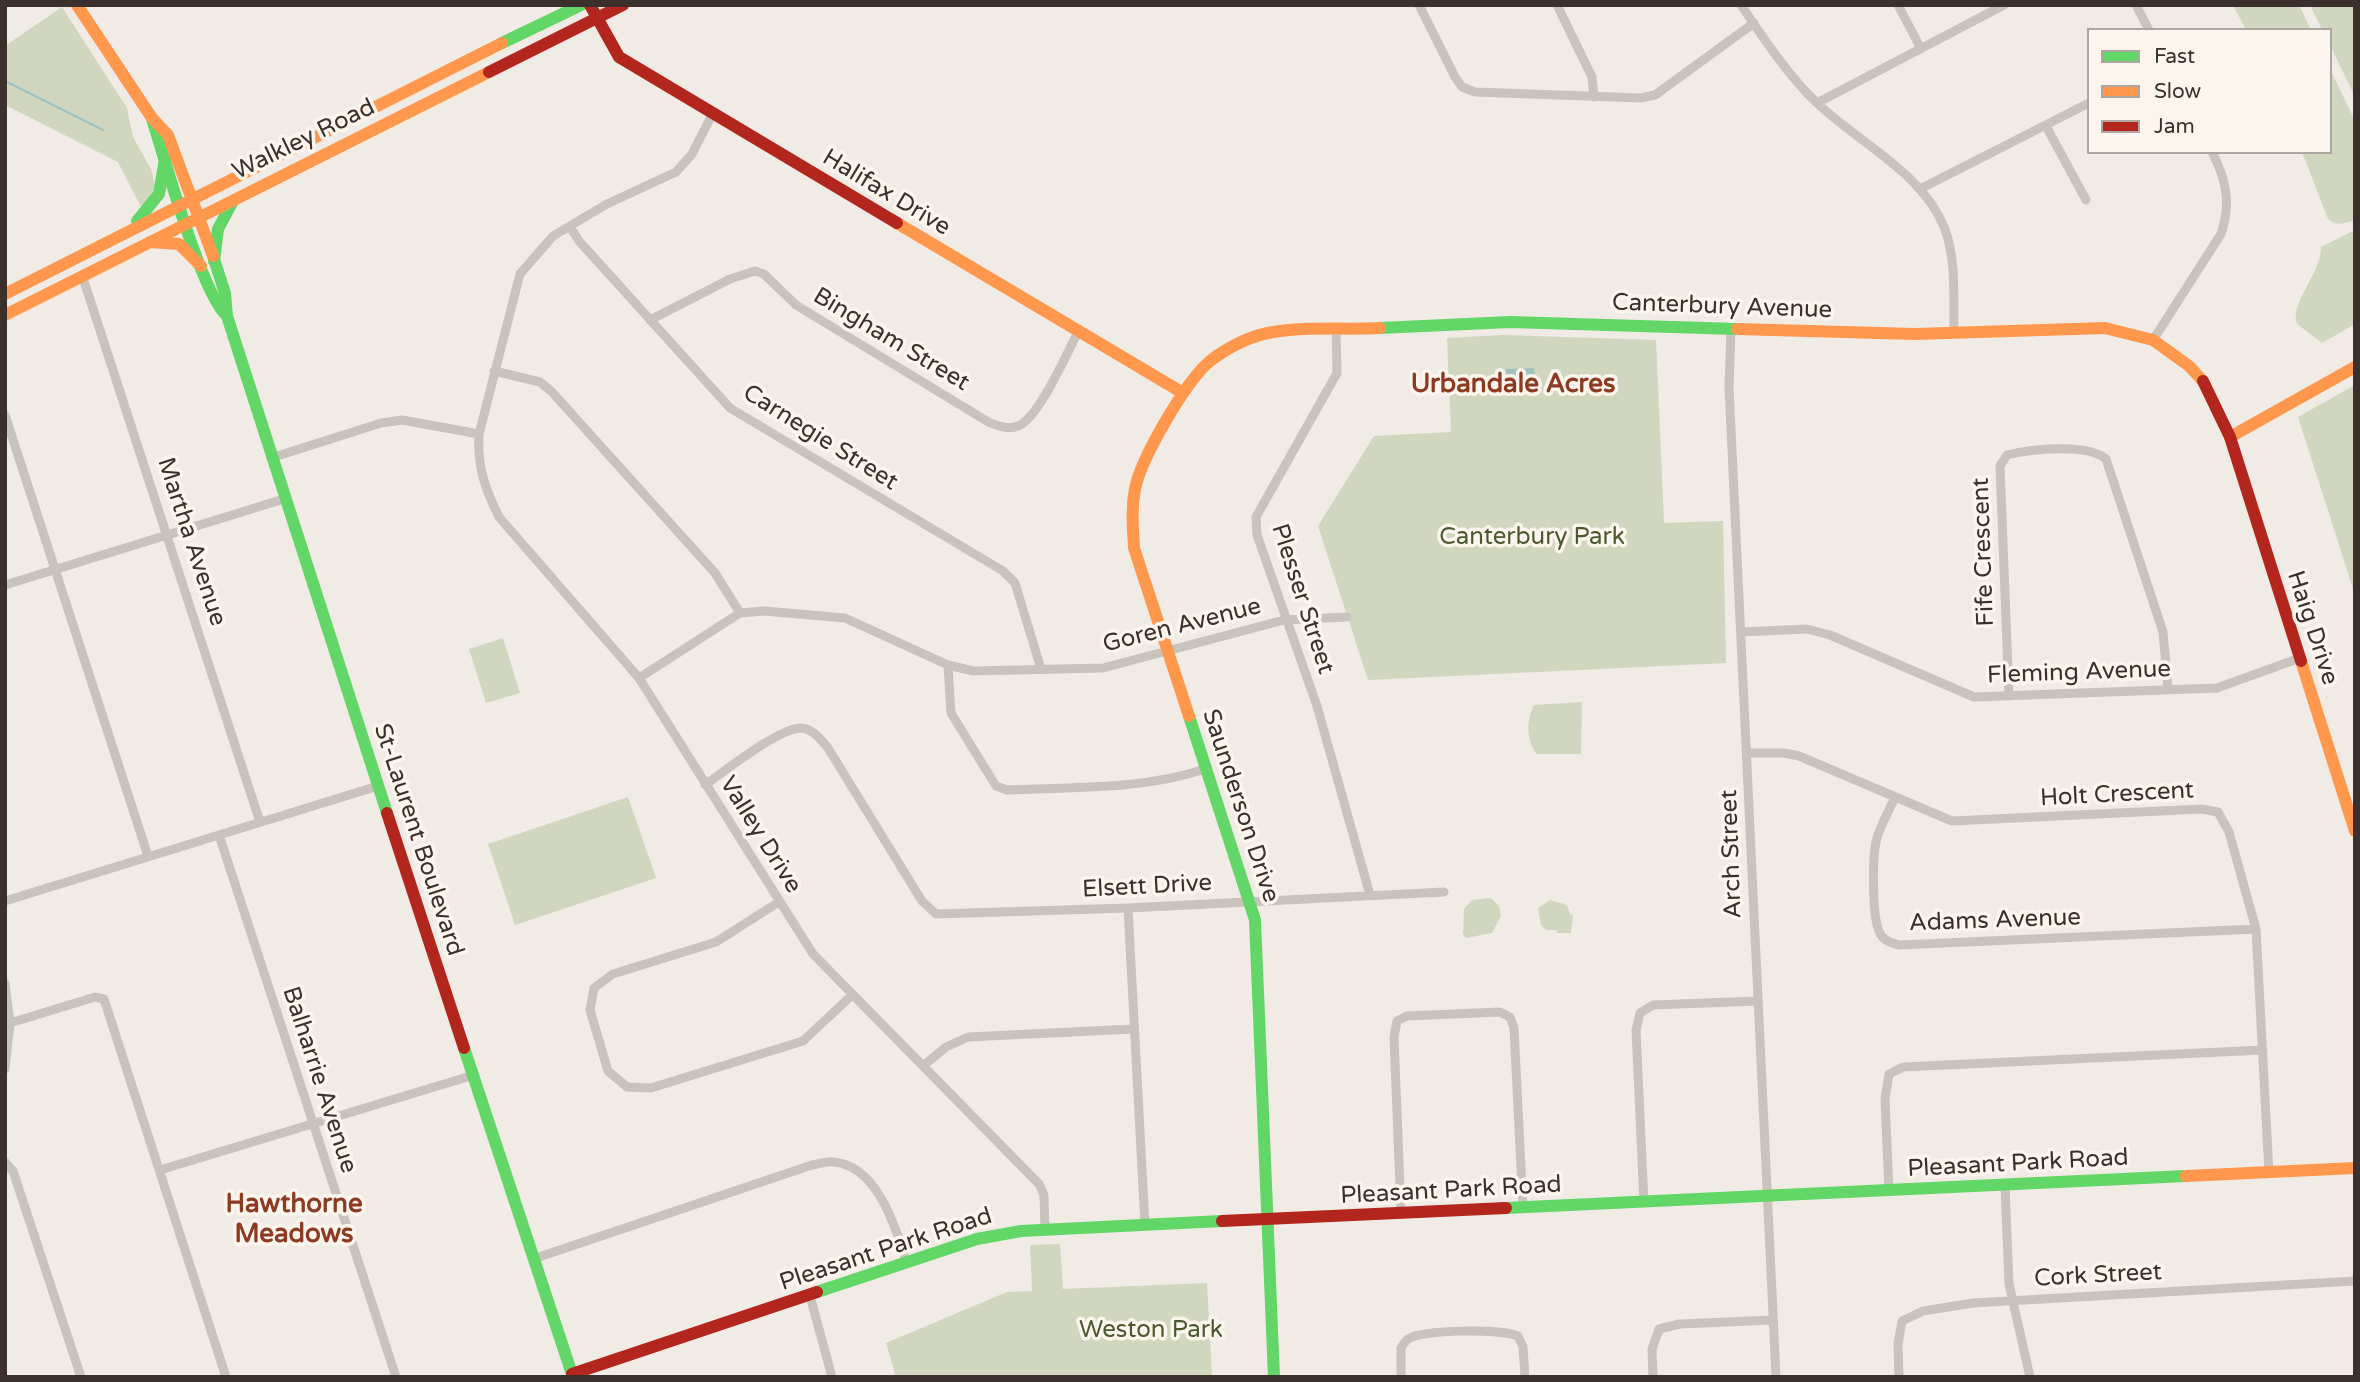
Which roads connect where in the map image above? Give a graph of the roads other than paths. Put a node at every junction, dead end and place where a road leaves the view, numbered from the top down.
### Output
1 (77, 5) edge
2 (581, 5) edge
3 (623, 5) edge
4 (1419, 5) edge
5 (1557, 5) edge
6 (1741, 5) edge
7 (1898, 5) edge
8 (2004, 5) edge
9 (2136, 5) edge
10 (593, 11) edge
11 (1754, 23) junction
12 (2148, 28) edge
13 (1921, 49) junction
14 (1594, 97) junction
15 (1816, 103) junction
16 (2087, 104) edge
17 (713, 113) junction
18 (354, 116) junction
19 (152, 118) junction
20 (2046, 126) junction
21 (364, 134) junction
22 (2213, 154) edge
23 (165, 159) junction
24 (1920, 189) junction
25 (236, 197) junction
26 (194, 199) junction
27 (2086, 200) dead end
28 (181, 206) junction
29 (193, 219) junction
30 (570, 228) junction
31 (117, 238) junction
32 (145, 243) junction
33 (214, 261) junction
34 (201, 266) junction
35 (82, 275) junction
36 (5, 294) edge
37 (5, 315) edge
38 (227, 316) junction
39 (650, 320) junction
40 (1336, 328) junction
41 (1731, 329) junction
42 (1078, 332) junction
43 (1954, 332) junction
44 (2153, 340) junction
45 (2355, 367) edge
46 (494, 371) junction
47 (1183, 393) junction
48 (5, 415) edge
49 (479, 434) junction
50 (2230, 437) junction
51 (271, 458) junction
52 (284, 499) junction
53 (169, 536) junction
54 (58, 569) junction
55 (5, 585) edge
56 (740, 613) junction
57 (1347, 617) dead end
58 (1284, 620) junction
59 (1741, 632) junction
60 (1167, 650) junction
61 (2300, 658) junction
62 (948, 665) junction
63 (1041, 669) junction
64 (639, 678) junction
65 (2168, 688) junction
66 (2009, 696) junction
67 (1747, 752) junction
68 (1205, 769) junction
69 (705, 785) junction
70 (378, 786) junction
71 (1895, 797) junction
72 (260, 822) junction
73 (2355, 831) edge
74 (219, 835) junction
75 (148, 856) junction
76 (1444, 892) dead end
77 (1370, 895) junction
78 (5, 901) edge
79 (1250, 901) junction
80 (779, 902) junction
81 (1128, 908) junction
82 (2256, 929) junction
83 (5, 983) edge
84 (852, 995) junction
85 (1758, 1001) junction
86 (10, 1023) junction
87 (1133, 1029) junction
88 (2263, 1049) junction
89 (923, 1066) junction
90 (5, 1069) edge
91 (474, 1075) junction
92 (314, 1124) junction
93 (5, 1162) edge
94 (2355, 1168) edge
95 (160, 1170) junction
96 (2269, 1173) junction
97 (2005, 1186) junction
98 (1889, 1191) junction
99 (1766, 1196) junction
100 (1644, 1203) junction
101 (1522, 1208) junction
102 (1401, 1213) junction
103 (1266, 1221) junction
104 (1145, 1225) junction
105 (1045, 1230) junction
106 (533, 1259) junction
107 (907, 1263) junction
108 (2355, 1281) edge
109 (810, 1296) junction
110 (2012, 1300) junction
111 (1773, 1320) junction
112 (573, 1376) edge
113 (81, 1377) edge
114 (226, 1377) edge
115 (396, 1377) edge
116 (832, 1377) edge
117 (1274, 1377) edge
118 (1401, 1377) edge
119 (1525, 1377) edge
120 (1653, 1377) edge
121 (1776, 1377) edge
122 (1899, 1377) edge
123 (2031, 1377) edge

1 - 19 street, St-Laurent Boulevard
2 - 18 street, Walkley Road
3 - 10 street, Walkley Road
4 - 14 street
5 - 14 street
6 - 11 street
7 - 13 street
8 - 13 street
9 - 12 street
10 - 17 street, Halifax Drive
10 - 21 street, Walkley Road
11 - 14 street
11 - 15 street
13 - 15 street
15 - 24 street
16 - 20 street
17 - 30 street, Valley Drive
17 - 42 street, Halifax Drive
18 - 21 street
18 - 26 street, Walkley Road
19 - 23 street, St-Laurent Boulevard
19 - 26 street, St-Laurent Boulevard
20 - 24 street
20 - 27 street
21 - 25 street, Walkley Road
22 - 44 street
23 - 28 street, St-Laurent Boulevard
23 - 31 street
24 - 43 street
25 - 29 street, Walkley Road
25 - 33 street
26 - 28 street, Walkley Road
26 - 29 street, St-Laurent Boulevard
28 - 29 street, St-Laurent Boulevard
28 - 31 street, Walkley Road
29 - 32 street, Walkley Road
29 - 33 street, St-Laurent Boulevard
29 - 34 street, St-Laurent Boulevard
30 - 39 street, Carnegie Street
30 - 46 street, Valley Drive
31 - 36 street, Walkley Road
32 - 34 street
32 - 35 street, Walkley Road
33 - 38 street, St-Laurent Boulevard
34 - 38 street, St-Laurent Boulevard
35 - 37 street, Walkley Road
35 - 53 street, Martha Avenue
38 - 51 street, St-Laurent Boulevard
39 - 42 street, Bingham Street
39 - 63 street, Carnegie Street
40 - 41 street, Canterbury Avenue
40 - 47 street, Canterbury Avenue
40 - 58 street, Plesser Street
41 - 43 street, Canterbury Avenue
41 - 59 street, Arch Street
42 - 47 street, Halifax Drive
43 - 44 street, Canterbury Avenue
44 - 50 street, Canterbury Avenue
45 - 50 street
46 - 49 street, Valley Drive
46 - 56 street
47 - 60 street, Saunderson Drive
48 - 54 street
49 - 51 street
49 - 64 street, Valley Drive
50 - 61 street, Haig Drive
51 - 52 street, St-Laurent Boulevard
52 - 53 street
52 - 70 street, St-Laurent Boulevard
53 - 54 street
53 - 72 street, Martha Avenue
54 - 55 street
54 - 75 street
56 - 62 street, Goren Avenue
56 - 64 street
57 - 58 street, Goren Avenue
58 - 60 street, Goren Avenue
58 - 77 street, Plesser Street
59 - 66 street, Fleming Avenue
59 - 67 street, Arch Street
60 - 63 street, Goren Avenue
60 - 68 street, Saunderson Drive
61 - 65 street, Fleming Avenue
61 - 73 street, Haig Drive
62 - 63 street, Goren Avenue
62 - 68 street
64 - 69 street, Valley Drive
65 - 66 street, Fleming Avenue
65 - 66 street, Fife Crescent
67 - 71 street, Holt Crescent
67 - 85 street, Arch Street
68 - 79 street, Saunderson Drive
69 - 80 street, Valley Drive
69 - 81 street, Elsett Drive
70 - 72 street
70 - 91 street, St-Laurent Boulevard
71 - 82 street, Holt Crescent
71 - 82 street, Adams Avenue
72 - 74 street
74 - 75 street
74 - 92 street, Balharrie Avenue
75 - 78 street
76 - 77 street, Elsett Drive
77 - 79 street, Elsett Drive
79 - 81 street, Elsett Drive
79 - 103 street, Saunderson Drive
80 - 84 street, Valley Drive
80 - 84 street
81 - 87 street
82 - 88 street, Holt Crescent
83 - 86 street
84 - 89 street, Valley Drive
85 - 99 street, Arch Street
85 - 100 street
86 - 90 street
86 - 95 street
87 - 89 street
87 - 104 street
88 - 96 street, Holt Crescent
88 - 98 street
89 - 105 street, Valley Drive
91 - 92 street
91 - 106 street, St-Laurent Boulevard
92 - 95 street
92 - 115 street, Balharrie Avenue
93 - 113 street
94 - 96 street, Pleasant Park Road
95 - 114 street
96 - 97 street, Pleasant Park Road
97 - 98 street, Pleasant Park Road
97 - 110 street
98 - 99 street, Pleasant Park Road
99 - 100 street, Pleasant Park Road
99 - 111 street, Arch Street
100 - 101 street, Pleasant Park Road
101 - 102 street, Pleasant Park Road
101 - 102 street
102 - 103 street, Pleasant Park Road
103 - 104 street, Pleasant Park Road
103 - 117 street, Saunderson Drive
104 - 105 street, Pleasant Park Road
105 - 107 street, Pleasant Park Road
106 - 107 street
106 - 112 street, St-Laurent Boulevard
107 - 109 street, Pleasant Park Road
108 - 110 street, Cork Street
109 - 112 street, Pleasant Park Road
109 - 116 street
110 - 122 street, Cork Street
110 - 123 street
111 - 120 street
111 - 121 street, Arch Street
118 - 119 street

